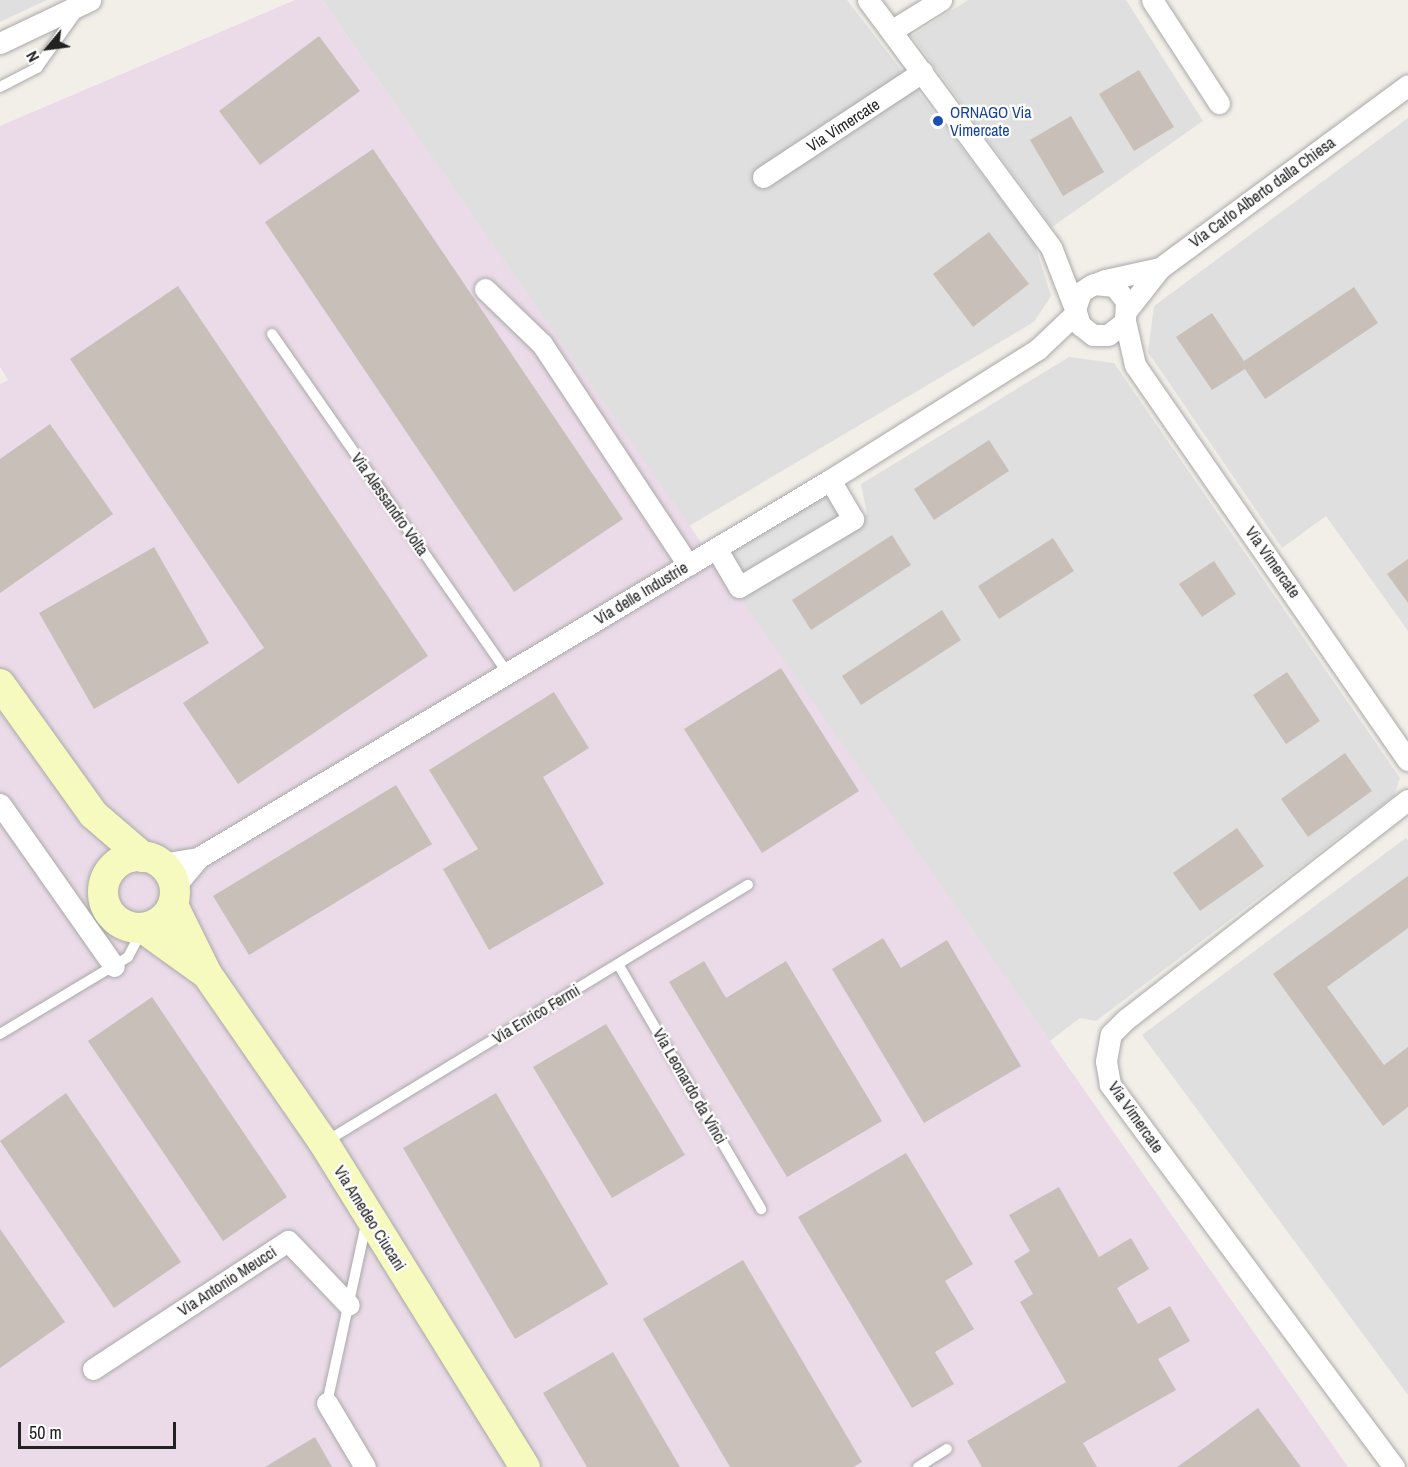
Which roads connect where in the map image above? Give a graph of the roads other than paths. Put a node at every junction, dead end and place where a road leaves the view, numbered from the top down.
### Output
1 (868, 0) edge
2 (941, 0) edge
3 (1152, 0) edge
4 (86, 2) edge
5 (891, 31) junction
6 (0, 43) edge
7 (922, 72) junction
8 (1408, 85) edge
9 (0, 87) edge
10 (1219, 103) dead end
11 (763, 177) dead end
12 (1160, 268) junction
13 (1094, 284) junction
14 (485, 290) dead end
15 (1075, 312) junction
16 (1126, 315) junction
17 (272, 334) dead end
18 (1098, 336) junction
19 (1135, 365) junction
20 (830, 480) junction
21 (716, 548) junction
22 (688, 565) junction
23 (508, 673) junction
24 (0, 684) edge
25 (1408, 760) edge
26 (0, 804) edge
27 (1405, 809) edge
28 (93, 814) junction
29 (108, 875) junction
30 (163, 878) junction
31 (748, 885) dead end
32 (143, 928) junction
33 (618, 964) junction
34 (114, 966) junction
35 (207, 974) junction
36 (0, 1034) edge
37 (324, 1143) junction
38 (761, 1209) dead end
39 (368, 1215) junction
40 (349, 1305) junction
41 (93, 1369) dead end
42 (327, 1404) joint
43 (947, 1449) dead end
44 (365, 1467) edge
45 (525, 1467) edge
46 (918, 1467) edge
47 (1394, 1467) edge

1 - 5 street
2 - 5 street
3 - 10 street
4 - 6 street
4 - 9 lane
5 - 7 street
7 - 11 street, Via Vimercate
7 - 15 street
8 - 12 street, Via Carlo Alberto dalla Chiesa
12 - 13 street
12 - 16 street, Via Carlo Alberto dalla Chiesa
13 - 15 street
13 - 16 street
14 - 22 street
15 - 18 street
15 - 20 street, Via delle Industrie
16 - 18 street
16 - 19 street, Via Vimercate
17 - 23 lane, Via Alessandro Volta
18 - 19 street, Via Vimercate
19 - 25 street, Via Vimercate
20 - 21 street, Via delle Industrie
20 - 21 street
21 - 22 street, Via delle Industrie
22 - 23 street, Via delle Industrie
23 - 30 street, Via delle Industrie
24 - 28 main road, Via Amedeo Ciucani
26 - 34 street
27 - 47 street, Via Vimercate
28 - 29 main road, Via Amedeo Ciucani
28 - 30 main road, Via Amedeo Ciucani
29 - 30 main road
29 - 32 main road, Via Amedeo Ciucani
30 - 32 main road
30 - 35 main road, Via Amedeo Ciucani
31 - 33 lane, Via Enrico Fermi
32 - 34 lane
32 - 35 main road, Via Amedeo Ciucani
33 - 37 lane, Via Enrico Fermi
33 - 38 lane, Via Leonardo da Vinci
34 - 36 lane
35 - 37 main road, Via Amedeo Ciucani
37 - 39 main road, Via Amedeo Ciucani
39 - 40 lane
39 - 45 main road, Via Amedeo Ciucani
40 - 41 street, Via Antonio Meucci
40 - 42 lane
42 - 44 street
43 - 46 lane

